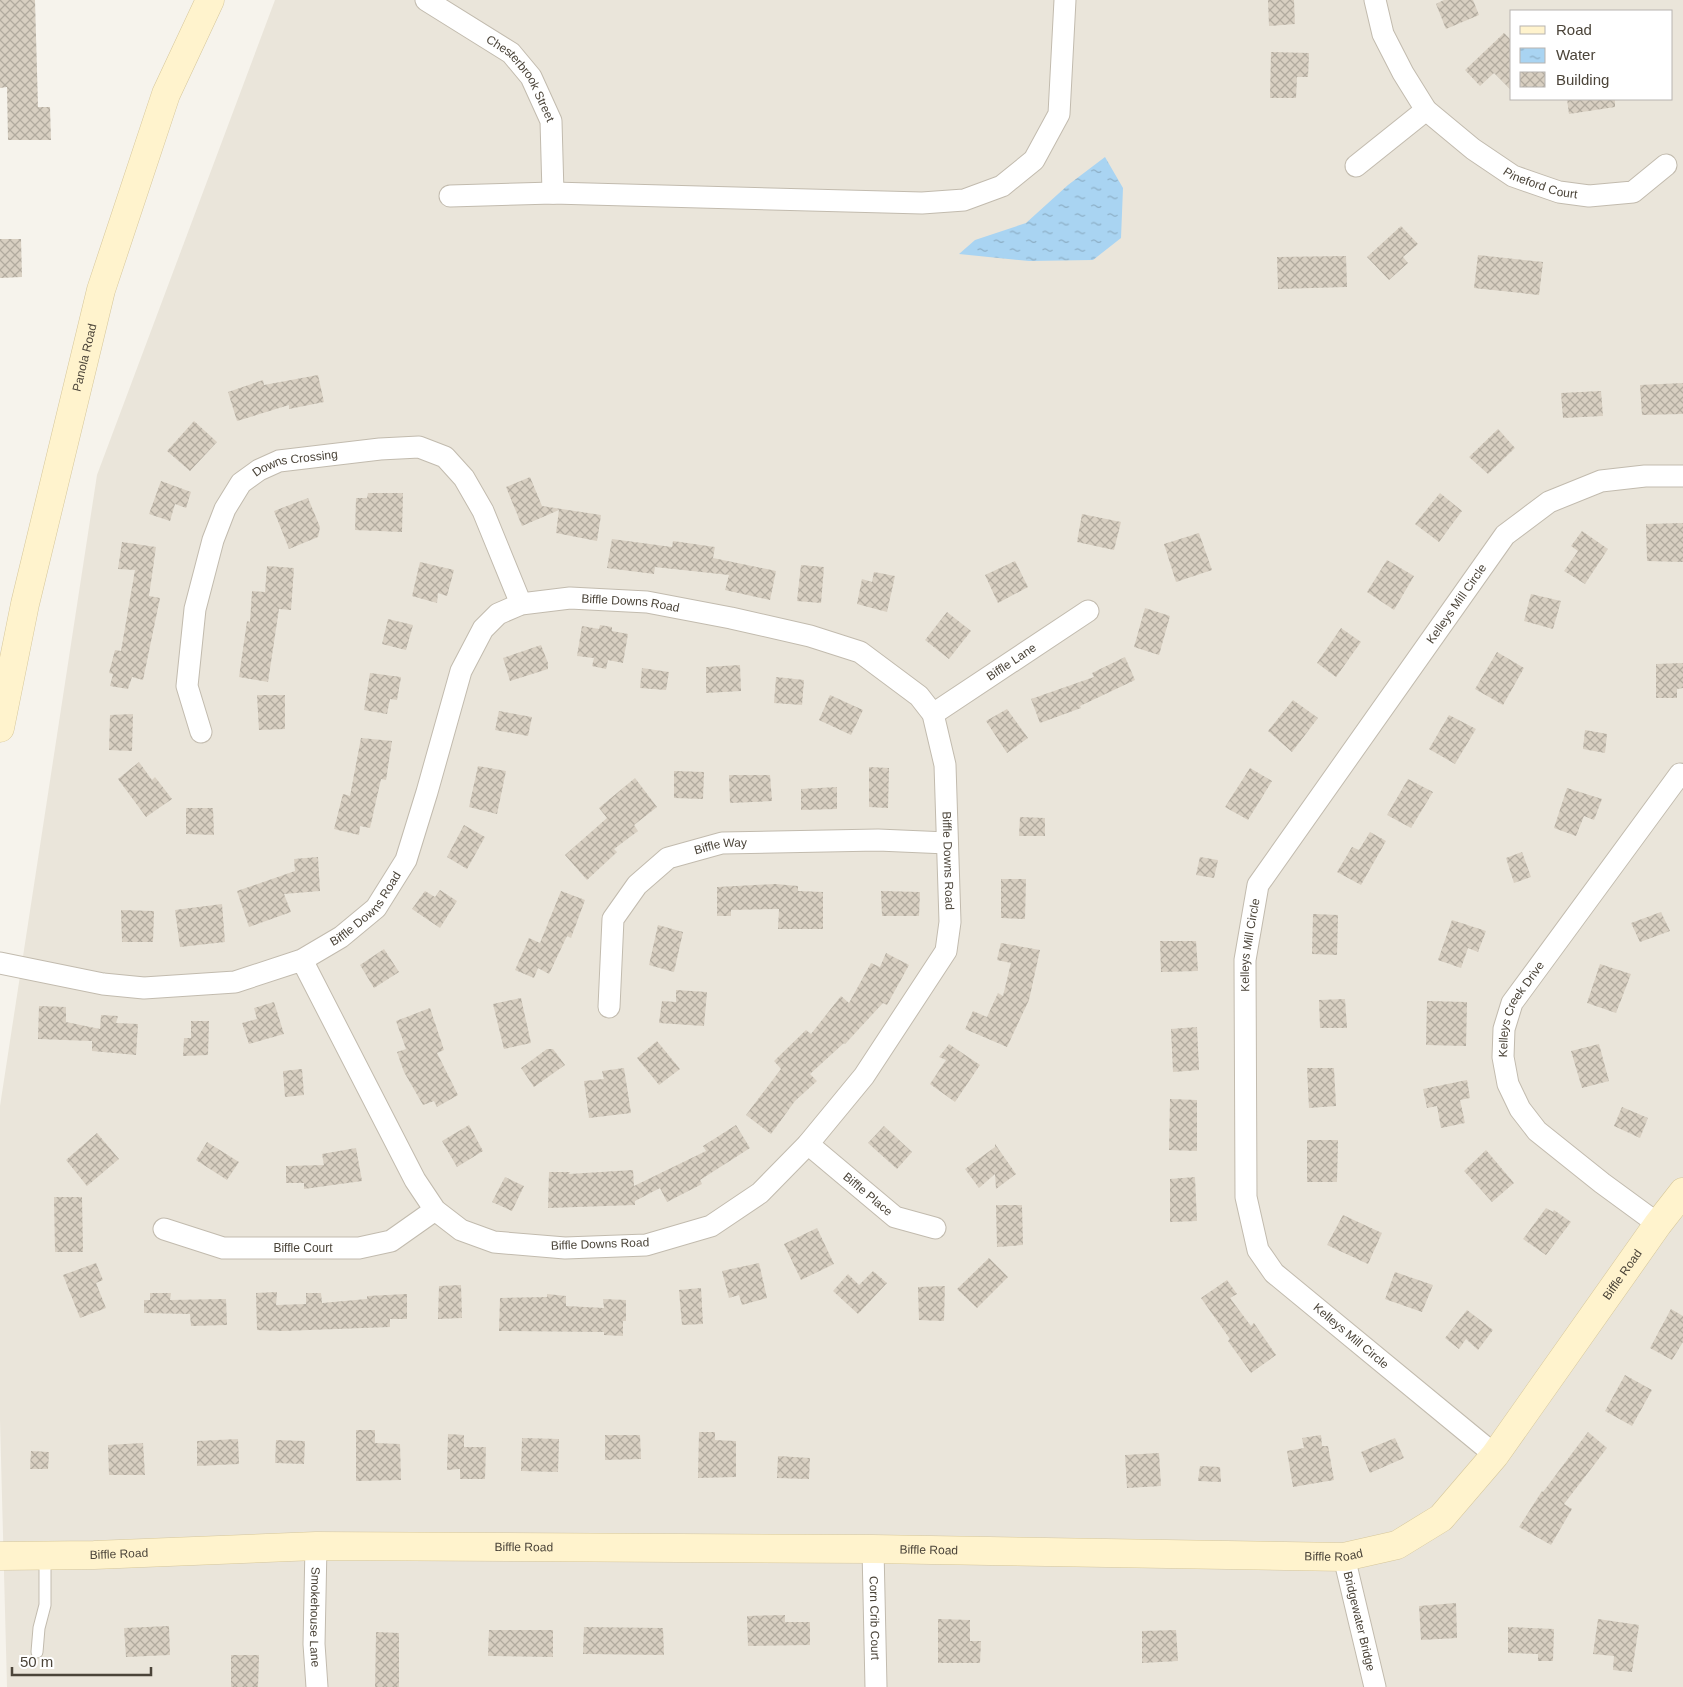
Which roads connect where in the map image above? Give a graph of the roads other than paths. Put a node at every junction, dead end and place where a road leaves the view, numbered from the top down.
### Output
1 (210, 0) edge
2 (426, 0) edge
3 (1065, 0) edge
4 (1375, 0) edge
5 (1426, 110) junction
6 (1666, 165) dead end
7 (1356, 166) dead end
8 (553, 193) junction
9 (450, 196) dead end
10 (1683, 476) edge
11 (522, 604) junction
12 (1088, 611) dead end
13 (934, 714) junction
14 (0, 728) edge
15 (201, 732) dead end
16 (1680, 774) dead end
17 (947, 843) junction
18 (302, 960) junction
19 (0, 963) edge
20 (609, 1007) dead end
21 (808, 1144) junction
22 (1683, 1192) edge
23 (435, 1210) junction
24 (1658, 1224) junction
25 (935, 1228) dead end
26 (164, 1229) dead end
27 (1495, 1455) junction
28 (316, 1546) junction
29 (873, 1548) junction
30 (0, 1556) edge
31 (45, 1556) junction
32 (1344, 1557) junction
33 (38, 1652) dead end
34 (317, 1687) edge
35 (876, 1687) edge
36 (1375, 1687) edge

1 - 14 street, Panola Road
2 - 8 street, Chesterbrook Street
3 - 8 street
4 - 5 street, Pineford Court
5 - 6 street, Pineford Court
5 - 7 street
8 - 9 street
10 - 27 street, Kelleys Mill Circle
11 - 13 street, Biffle Downs Road
11 - 15 street, Downs Crossing
11 - 18 street, Biffle Downs Road
12 - 13 street, Biffle Lane
13 - 17 street, Biffle Downs Road
16 - 24 street, Kelleys Creek Drive
17 - 20 street, Biffle Way
17 - 21 street, Biffle Downs Road
18 - 19 street, Biffle Downs Road
18 - 23 street, Biffle Downs Road
21 - 23 street, Biffle Downs Road
21 - 25 street, Biffle Place
22 - 24 street, Biffle Road
23 - 26 street, Biffle Court
24 - 27 street, Biffle Road
27 - 32 street, Biffle Road
28 - 29 street, Biffle Road
28 - 31 street, Biffle Road
28 - 34 street, Smokehouse Lane
29 - 32 street, Biffle Road
29 - 35 street, Corn Crib Court
30 - 31 street, Biffle Road
31 - 33 lane
32 - 36 street, Bridgewater Bridge

